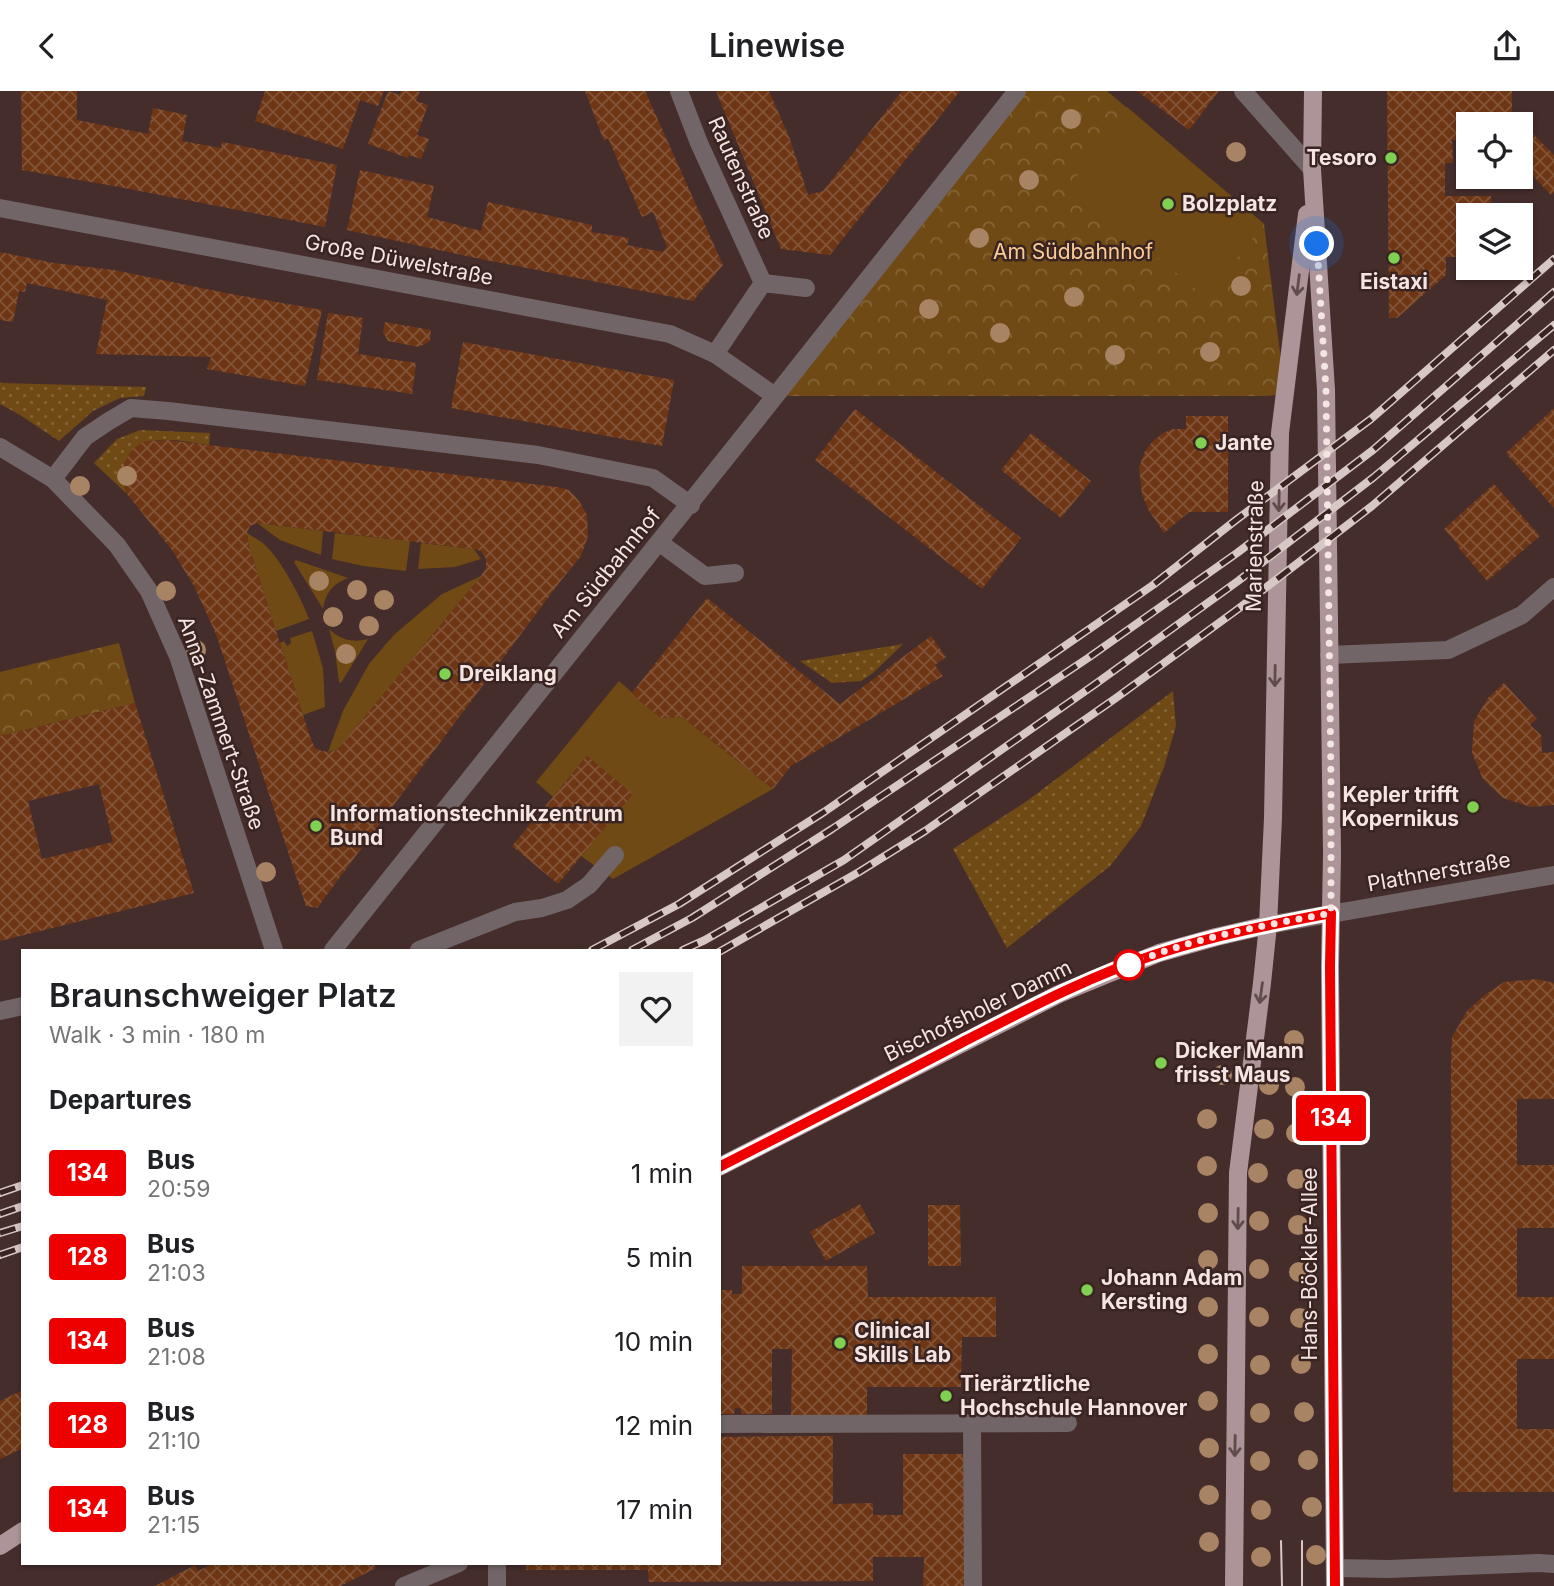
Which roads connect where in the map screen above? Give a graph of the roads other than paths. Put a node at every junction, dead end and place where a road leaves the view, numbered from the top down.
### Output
1 (679, 91) edge
2 (1017, 91) edge
3 (1243, 91) edge
4 (1313, 91) edge
5 (1312, 169) junction
6 (0, 208) edge
7 (763, 283) junction
8 (806, 288) dead end
9 (715, 353) junction
10 (775, 396) junction
11 (0, 447) edge
12 (53, 479) junction
13 (691, 505) junction
14 (660, 543) junction
15 (735, 572) dead end
16 (1554, 587) edge
17 (1329, 655) junction
18 (615, 855) dead end
19 (1554, 875) edge
20 (1331, 913) junction
21 (1268, 925) junction
22 (270, 949) edge
23 (334, 949) edge
24 (422, 949) edge
25 (21, 1006) edge
26 (0, 1011) edge
27 (721, 1166) edge
28 (972, 1423) junction
29 (1068, 1423) dead end
30 (721, 1424) edge
31 (21, 1532) edge
32 (0, 1546) edge
33 (1554, 1564) edge
34 (454, 1565) edge
35 (497, 1565) edge
36 (1335, 1577) edge
37 (404, 1586) edge
38 (497, 1586) edge
39 (973, 1586) edge
40 (1234, 1586) edge

1 - 7 street, Rautenstraße
2 - 10 street, Am Südbahnhof
3 - 5 street
4 - 5 main road, Marienstraße
5 - 17 main road, Marienstraße
5 -> 21 main road, Marienstraße
6 - 9 street, Große Düwelstraße
7 - 8 street
7 - 9 street
9 - 10 street, Große Düwelstraße
10 - 13 street, Am Südbahnhof
11 - 12 street, Anna-Zammert-Straße
12 - 13 street
12 - 22 street, Anna-Zammert-Straße
13 - 14 street, Am Südbahnhof
14 - 15 street
14 - 23 street, Am Südbahnhof
16 - 17 street
17 - 20 main road, Marienstraße
18 - 24 street
19 - 20 street, Plathnerstraße
20 - 21 street
20 - 36 main road, Hans-Böckler-Allee
21 - 27 main road, Bischofsholer Damm
21 -> 40 main road
25 - 26 street
28 - 29 street
28 - 30 street
28 - 39 street
31 - 32 main road
33 - 36 street
34 - 37 street
35 - 38 street

